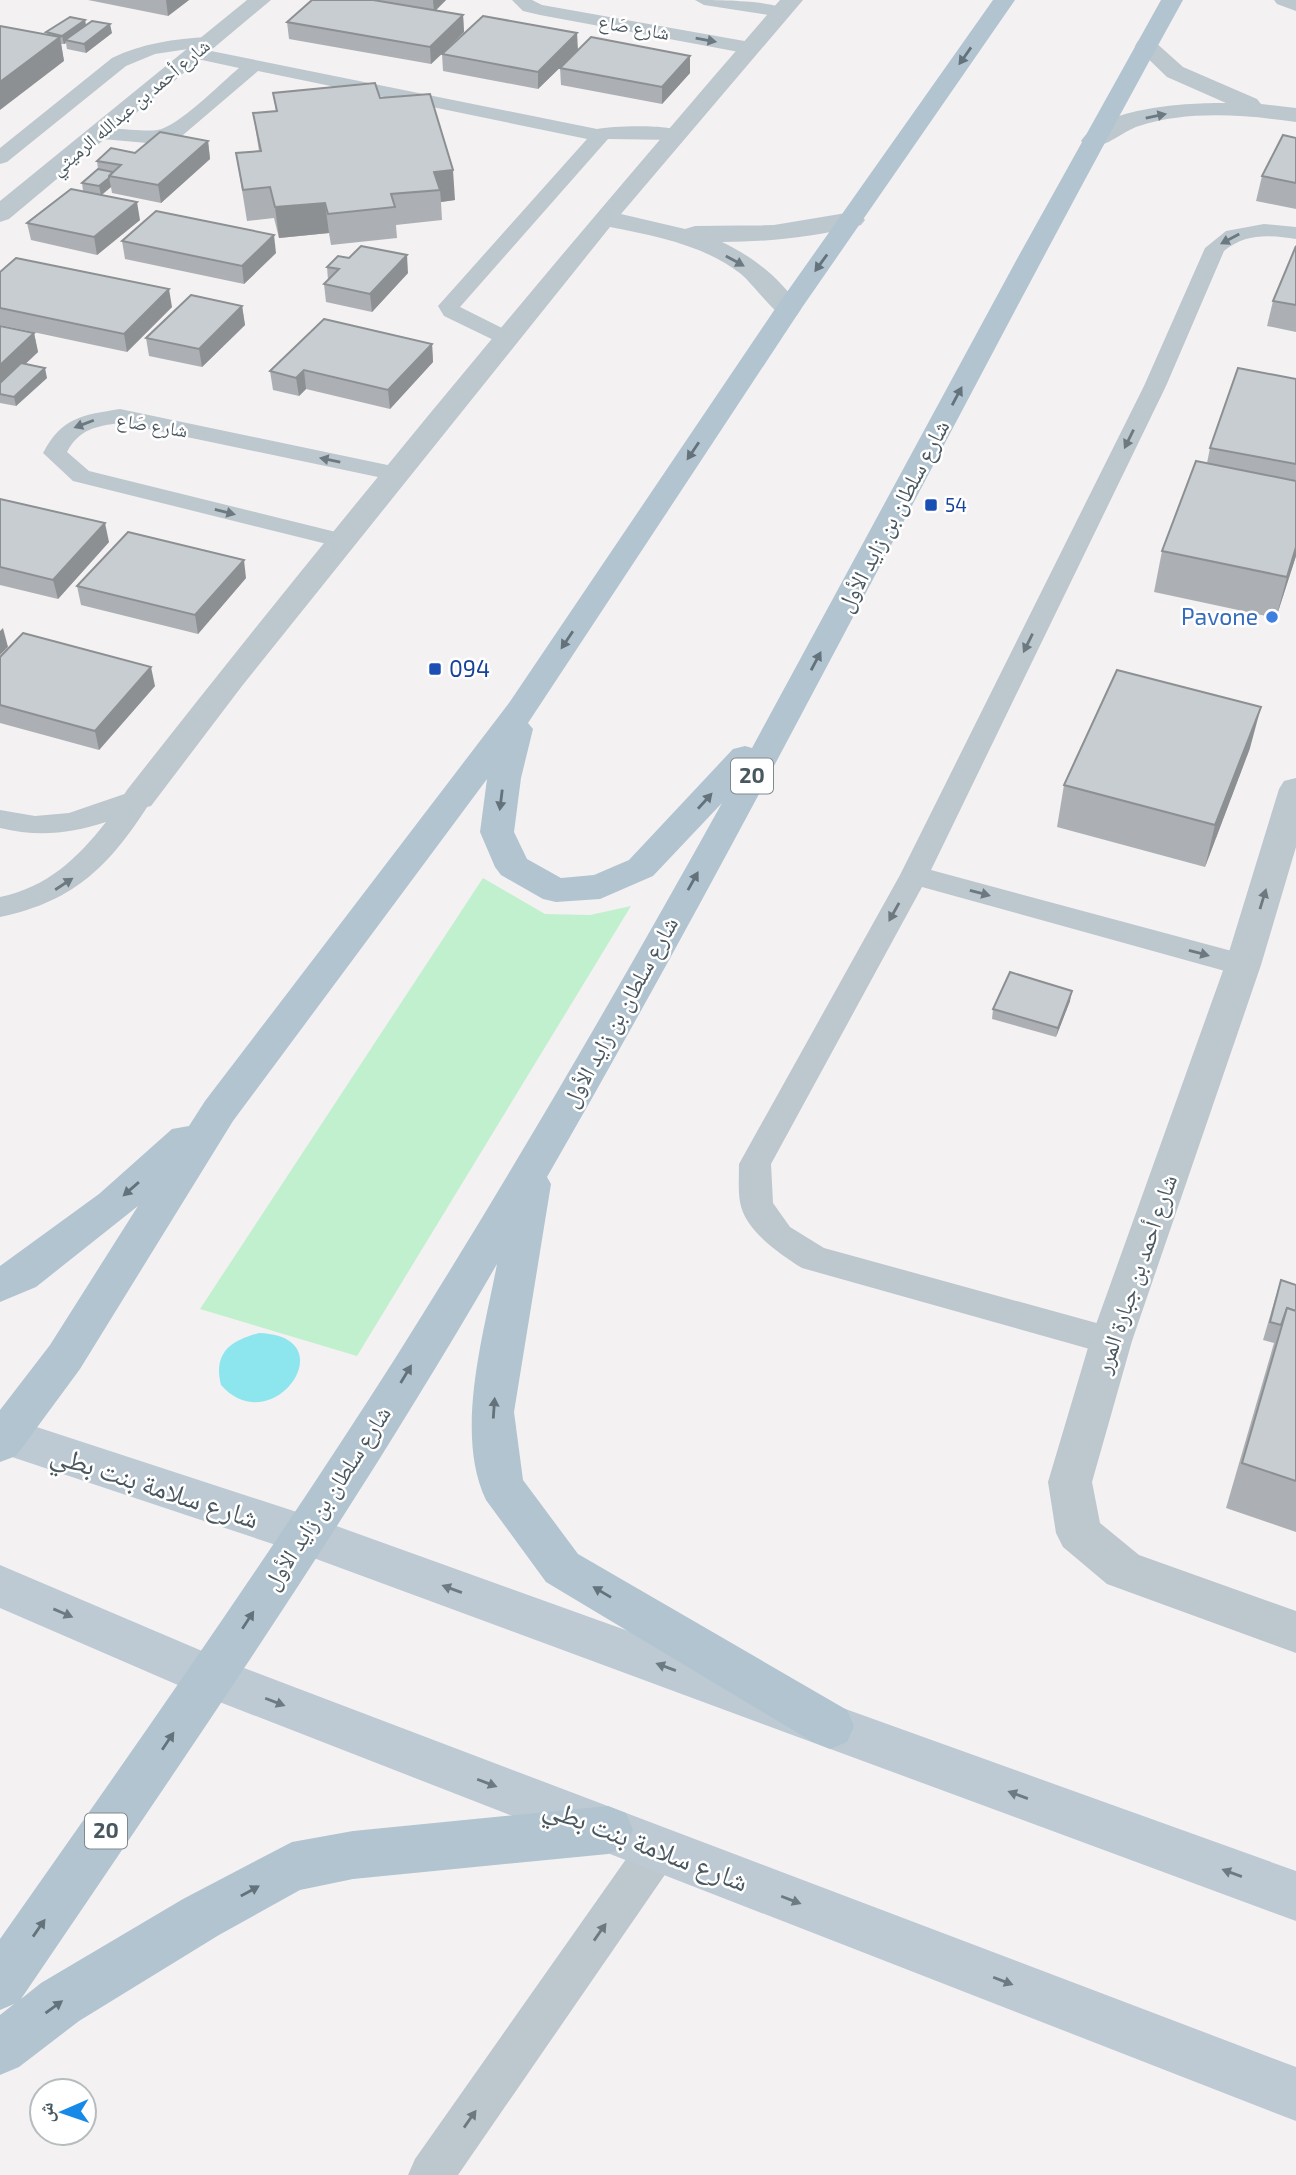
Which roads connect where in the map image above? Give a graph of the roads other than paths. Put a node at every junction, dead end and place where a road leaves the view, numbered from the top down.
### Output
1 (260, 0) edge
2 (522, 0) edge
3 (704, 0) edge
4 (1004, 0) edge
5 (1172, 0) edge
6 (1283, 0) edge
7 (1296, 5) edge
8 (787, 6) edge
9 (1146, 46) junction
10 (202, 48) junction
11 (750, 48) junction
12 (254, 65) junction
13 (1261, 109) junction
14 (1296, 115) edge
15 (98, 134) junction
16 (676, 134) junction
17 (600, 136) junction
18 (1093, 141) junction
19 (0, 158) edge
20 (0, 214) edge
21 (604, 218) junction
22 (852, 219) junction
23 (673, 233) junction
24 (1296, 233) edge
25 (788, 309) junction
26 (506, 339) junction
27 (397, 474) junction
28 (342, 541) junction
29 (795, 699) junction
30 (521, 710) junction
31 (1296, 789) edge
32 (139, 798) junction
33 (0, 819) edge
34 (914, 875) junction
35 (0, 907) edge
36 (1243, 965) junction
37 (219, 1111) junction
38 (534, 1164) junction
39 (0, 1285) edge
40 (1111, 1341) junction
41 (2, 1438) edge
42 (303, 1535) junction
43 (0, 1586) edge
44 (1296, 1632) edge
45 (211, 1677) junction
46 (830, 1726) junction
47 (608, 1830) junction
48 (657, 1849) junction
49 (1296, 1896) edge
50 (0, 1984) edge
51 (0, 2048) edge
52 (1296, 2094) edge
53 (431, 2175) edge

1 - 10 street, شارع أحمد بن عبدالله الرميثي
2 -> 11 lane, شارع صَاع
3 - 8 lane
4 -> 22 main road
5 - 9 main road, شارع سلطان بن زايد الأول / 20
6 - 7 lane
8 - 11 street
9 - 13 street
9 - 18 main road, شارع سلطان بن زايد الأول / 20
10 - 12 lane
10 - 15 street, شارع أحمد بن عبدالله الرميثي
10 - 19 lane
11 - 16 street
12 - 15 lane
12 - 17 lane
13 - 14 street
18 -> 13 street
15 - 20 street, شارع أحمد بن عبدالله الرميثي
16 - 17 lane
16 - 21 street
17 - 26 lane
29 -> 18 main road, شارع سلطان بن زايد الأول / 20
21 - 23 street
21 - 26 street
22 - 23 street
22 -> 25 main road
23 -> 25 street
24 -> 34 lane
25 -> 30 main road
26 - 27 street
27 - 28 street
27 -> 28 lane, شارع صَاع
28 - 32 street
30 -> 29 main road
38 -> 29 main road, شارع سلطان بن زايد الأول / 20
30 - 37 main road
36 -> 31 street, شارع أحمد بن جبارة المرر
32 - 33 lane
35 -> 32 lane
34 -> 36 lane
34 -> 40 lane
36 - 40 street, شارع أحمد بن جبارة المرر
37 -> 39 main road
37 - 41 main road
42 -> 38 main road, شارع سلطان بن زايد الأول / 20
46 -> 38 main road
40 - 44 street, شارع أحمد بن جبارة المرر
41 - 42 main road, شارع سلامة بنت بطي
45 -> 42 main road, شارع سلطان بن زايد الأول / 20
46 -> 42 main road, شارع سلامة بنت بطي
43 -> 45 main road, شارع سلامة بنت بطي
45 -> 47 main road, شارع سلامة بنت بطي
50 -> 45 main road, شارع سلطان بن زايد الأول / 20
49 -> 46 main road, شارع سلامة بنت بطي
47 - 48 main road, شارع سلامة بنت بطي
51 -> 47 main road
48 -> 52 main road, شارع سلامة بنت بطي
53 -> 48 lane

